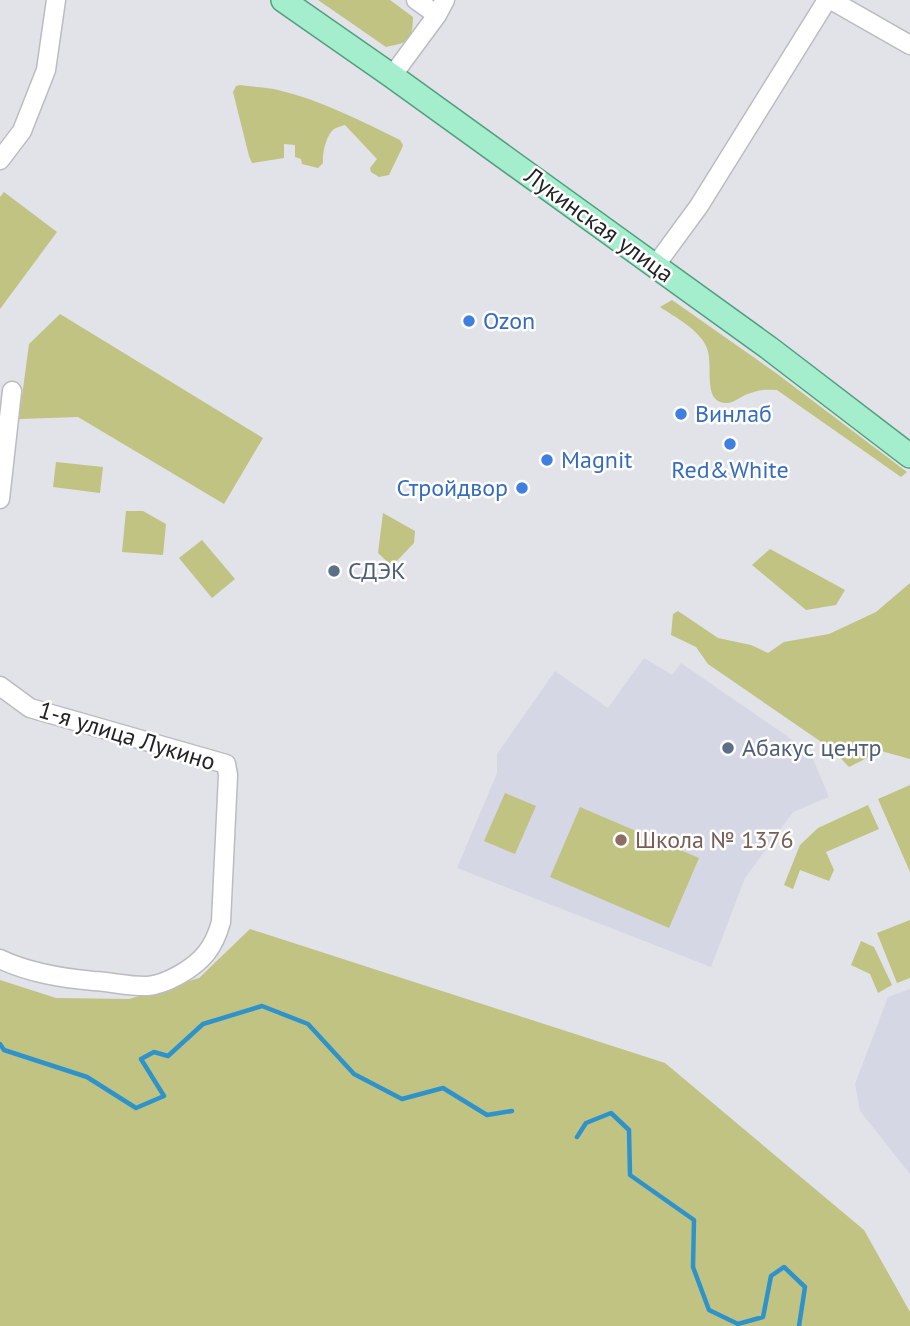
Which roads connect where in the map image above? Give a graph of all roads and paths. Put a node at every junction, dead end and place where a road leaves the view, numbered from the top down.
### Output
1 (56, 0) edge
2 (284, 0) edge
3 (416, 0) edge
4 (829, 0) edge
5 (441, 8) edge
6 (910, 45) edge
7 (392, 76) junction
8 (0, 160) edge
9 (656, 266) junction
10 (12, 391) dead end
11 (910, 456) edge
12 (0, 499) edge
13 (0, 686) edge
14 (0, 959) edge

1 - 8 street
2 - 7 main road, Лукинская улица
3 - 5 street
4 - 6 street
4 - 9 street
5 - 7 street
7 - 9 main road, Лукинская улица
9 - 11 main road, Лукинская улица
10 - 12 street
13 - 14 street, 1-я улица Лукино

